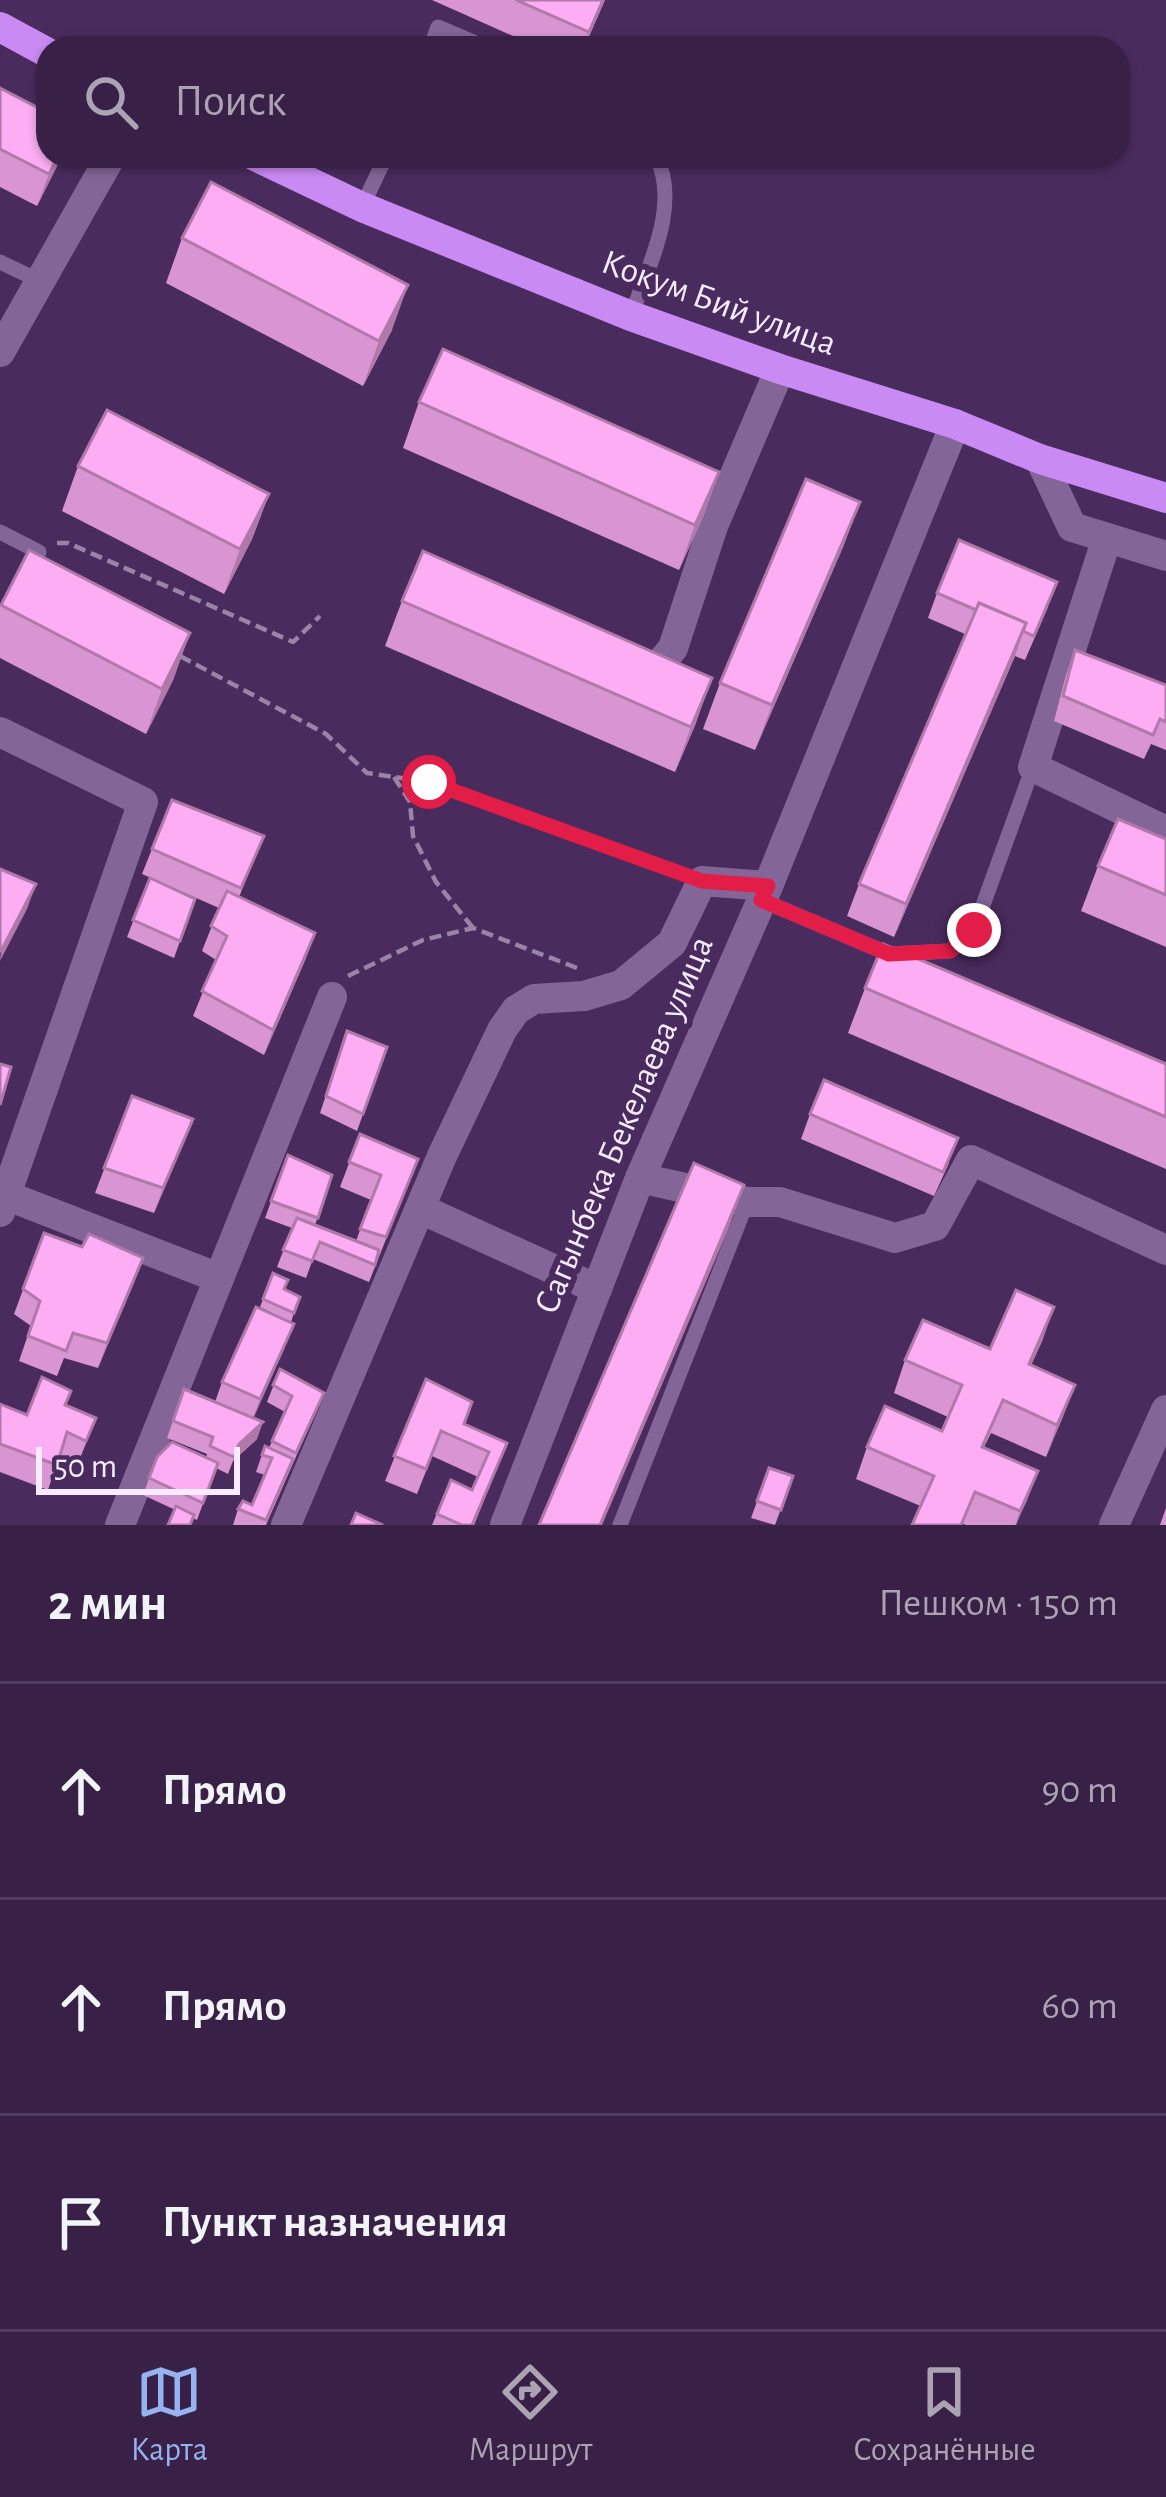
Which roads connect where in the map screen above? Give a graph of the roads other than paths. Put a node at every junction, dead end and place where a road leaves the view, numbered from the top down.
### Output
1 (0, 27) edge
2 (36, 46) edge
3 (104, 168) edge
4 (280, 168) edge
5 (380, 168) edge
6 (662, 168) edge
7 (362, 207) junction
8 (0, 262) edge
9 (40, 281) junction
10 (632, 316) junction
11 (0, 352) edge
12 (780, 369) junction
13 (955, 424) junction
14 (1040, 459) junction
15 (1166, 498) edge
16 (0, 532) edge
17 (1107, 538) junction
18 (39, 552) edge
19 (1166, 556) edge
20 (615, 668) edge
21 (0, 732) edge
22 (1033, 767) junction
23 (1166, 831) edge
24 (765, 893) junction
25 (332, 998) road end
26 (640, 1178) junction
27 (2, 1200) edge
28 (747, 1202) junction
29 (421, 1209) junction
30 (1166, 1250) edge
31 (219, 1278) junction
32 (597, 1289) junction
33 (1166, 1410) edge
34 (120, 1525) edge
35 (286, 1525) edge
36 (505, 1525) edge
37 (620, 1525) edge
38 (1114, 1525) edge

1 - 2 main road
3 - 9 street
4 - 7 main road, Кокум Бий улица
5 - 7 lane
6 - 10 lane
7 - 10 main road, Кокум Бий улица
8 - 9 lane
9 - 11 street
10 - 12 main road, Кокум Бий улица
12 - 13 main road, Кокум Бий улица
12 - 20 street
13 - 14 main road, Кокум Бий улица
13 - 24 street, Сагынбека Бекелаева улица
14 - 15 main road, Кокум Бий улица
14 - 17 street
16 - 18 lane
17 - 19 street
17 - 22 street
21 - 27 street
22 - 23 street
22 - 24 lane
24 - 26 street, Сагынбека Бекелаева улица
24 - 29 street
25 - 31 street
26 - 28 street
26 - 32 street, Сагынбека Бекелаева улица
27 - 31 street
28 - 30 street
28 - 37 lane
29 - 32 street
29 - 35 street
31 - 34 street
32 - 36 street, Сагынбека Бекелаева улица
33 - 38 street

